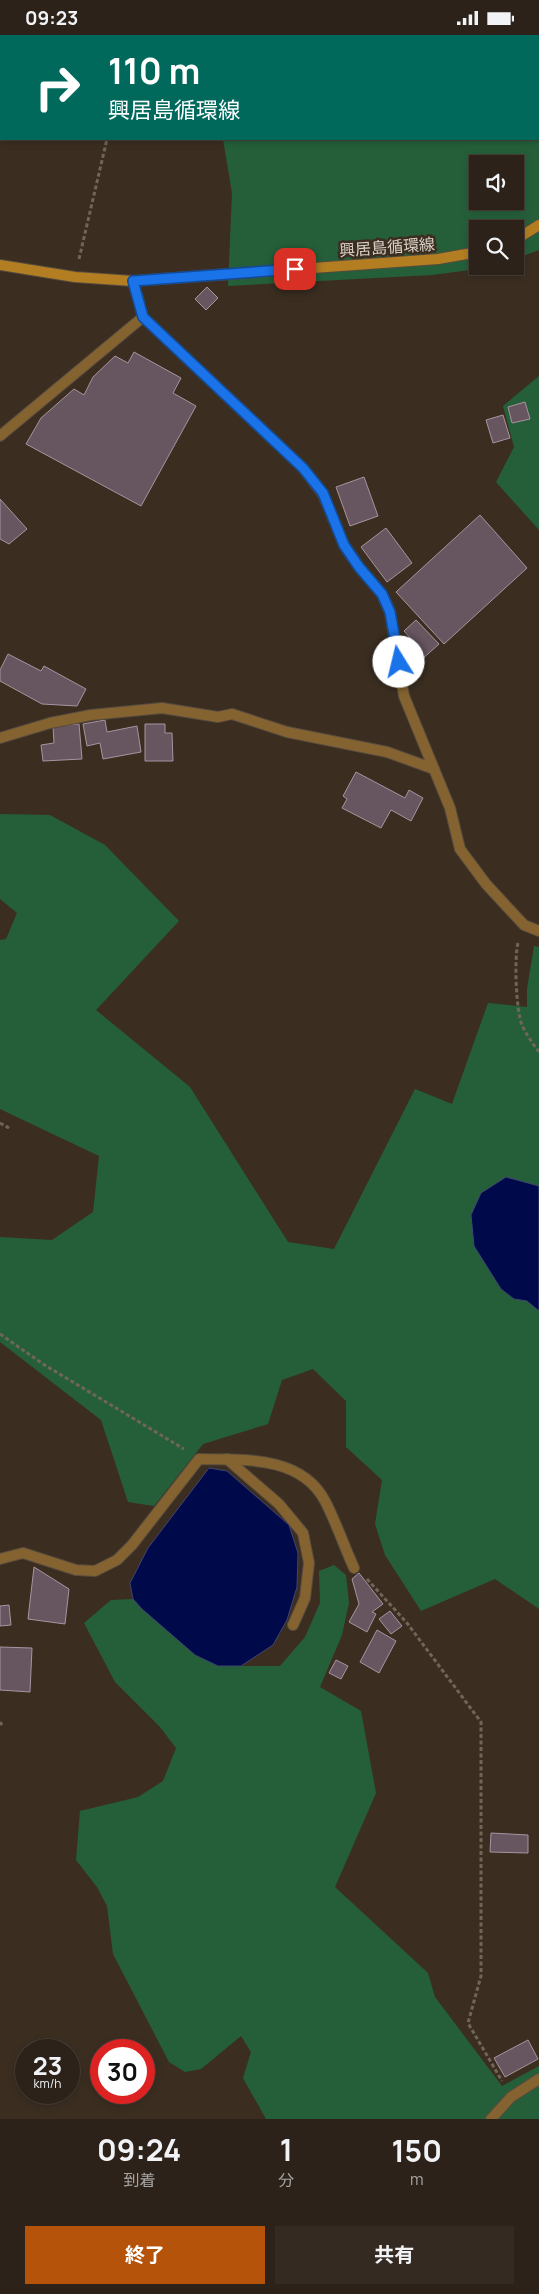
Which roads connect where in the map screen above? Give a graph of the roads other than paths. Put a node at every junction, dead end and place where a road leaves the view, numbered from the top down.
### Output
1 (539, 225) edge
2 (524, 234) edge
3 (469, 254) edge
4 (0, 265) edge
5 (133, 281) junction
6 (143, 317) junction
7 (0, 436) edge
8 (0, 738) edge
9 (434, 769) junction
10 (539, 931) edge
11 (227, 1459) junction
12 (0, 1559) edge
13 (354, 1568) road end
14 (293, 1625) dead end
15 (539, 2079) edge
16 (491, 2119) edge

1 - 2 main road
3 - 5 main road, 興居島循環線
4 - 5 main road, 興居島循環線
5 - 6 street
6 - 7 street
6 - 9 street
8 - 9 street
9 - 10 street
11 - 12 street
11 - 13 street
11 - 14 street
15 - 16 street

